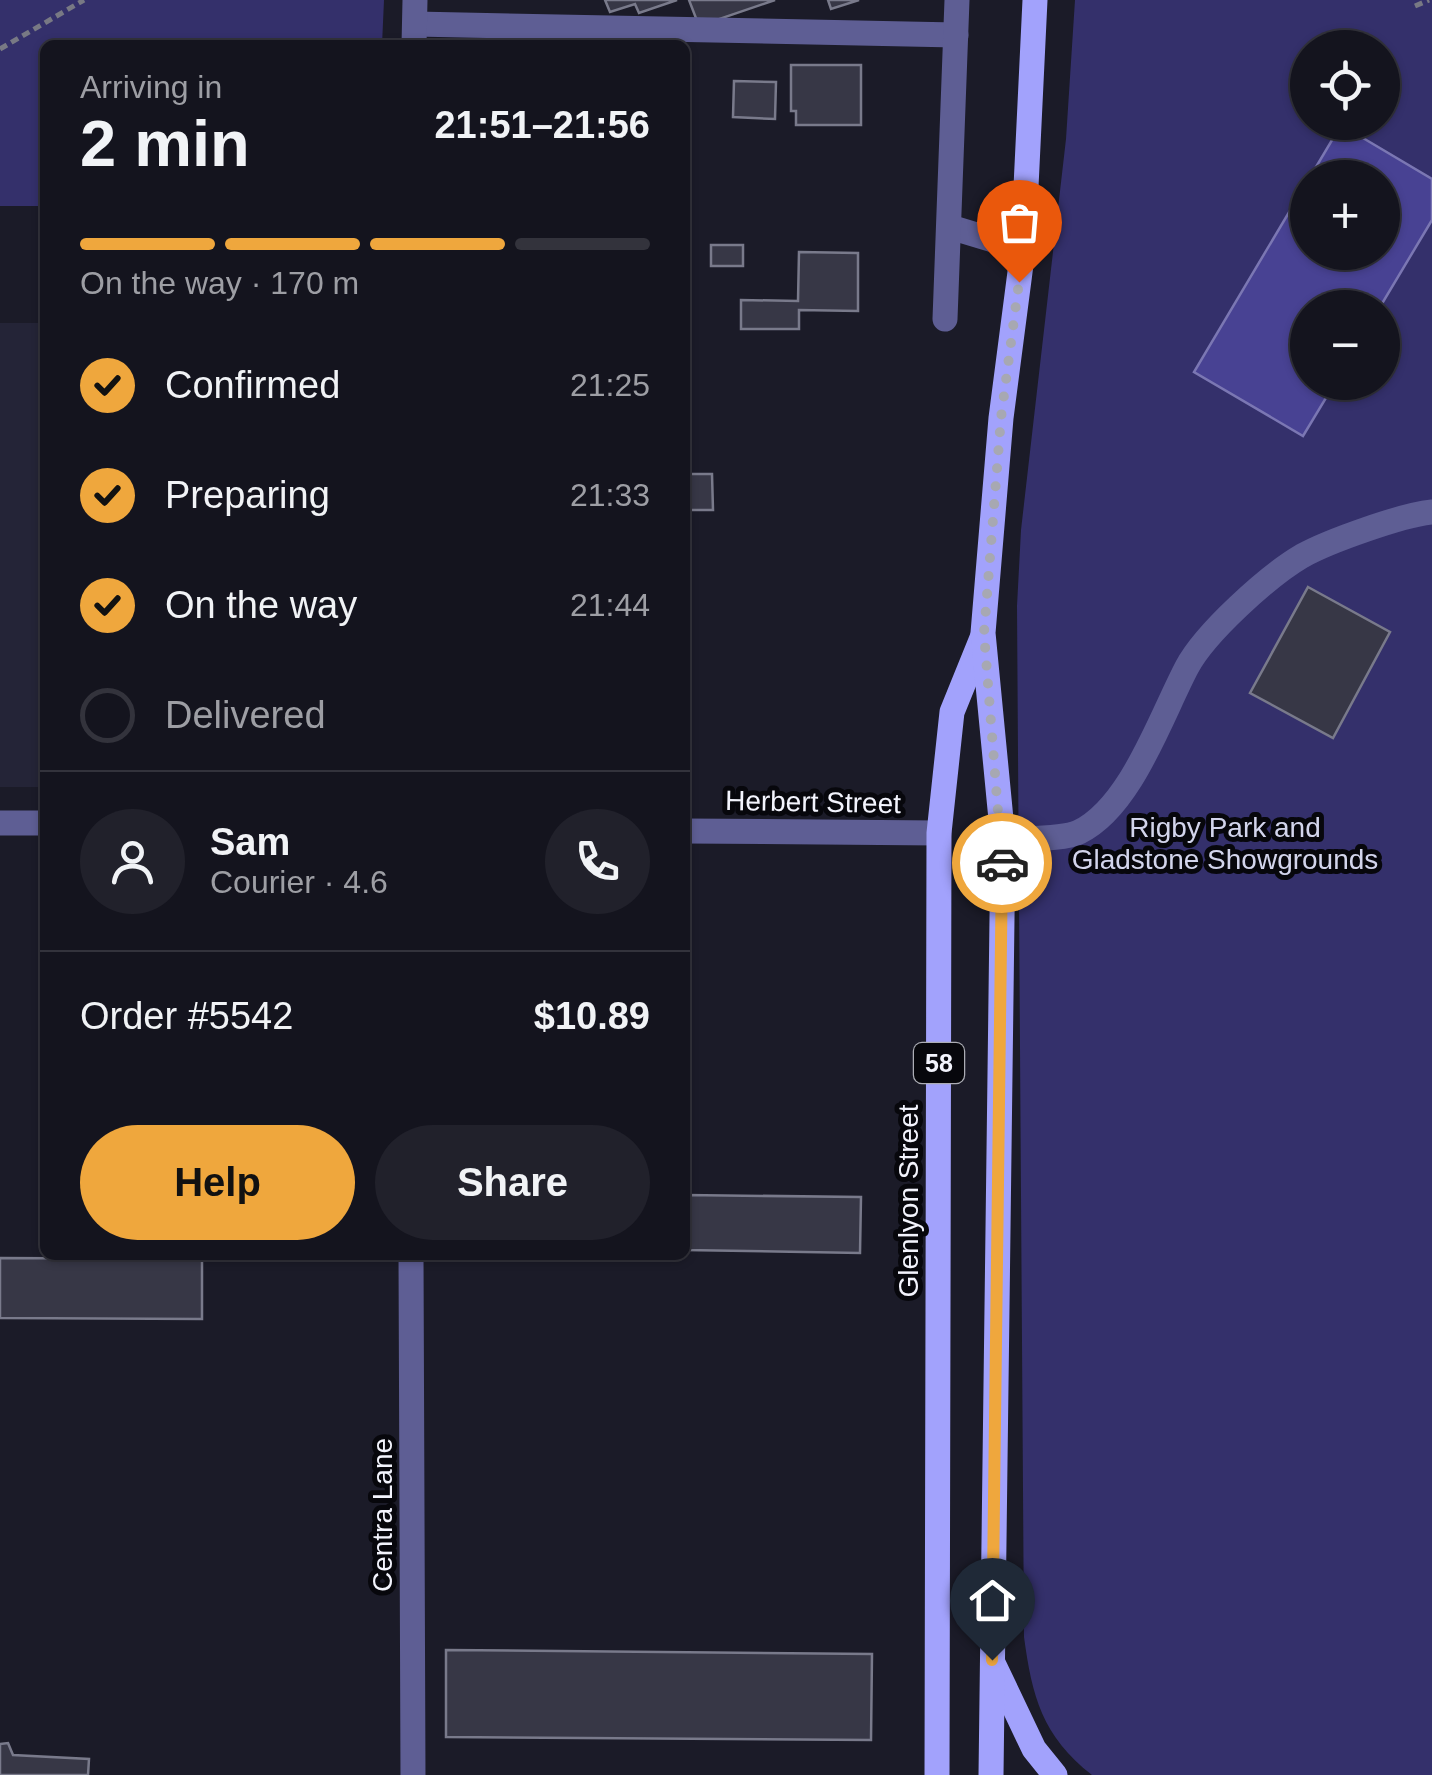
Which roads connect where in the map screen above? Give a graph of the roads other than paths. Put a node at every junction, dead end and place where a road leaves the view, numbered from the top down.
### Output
1 (957, 0) edge
2 (1024, 0) edge
3 (1035, 0) edge
4 (1048, 0) edge
5 (415, 23) edge
6 (956, 34) junction
7 (1034, 59) junction
8 (950, 226) junction
9 (1023, 249) junction
10 (945, 320) dead end
11 (1432, 512) edge
12 (984, 633) junction
13 (0, 823) edge
14 (40, 823) edge
15 (690, 830) edge
16 (940, 834) junction
17 (1003, 840) junction
18 (410, 1260) edge
19 (992, 1660) junction
20 (412, 1775) edge
21 (937, 1775) edge
22 (991, 1775) edge
23 (1055, 1775) edge

1 - 6 street
2 - 7 main road
3 - 7 main road, Glenlyon Street / 58
4 - 7 main road
5 - 6 street
6 - 8 street
7 - 9 main road, Glenlyon Street / 58
8 - 9 street
8 - 10 street
9 - 12 main road, Glenlyon Street / 58
11 - 17 street
12 - 16 main road, Glenlyon Street / 58
12 - 17 main road, Glenlyon Street / 58
13 - 14 street
15 - 16 street, Herbert Street
16 - 21 main road, Glenlyon Street / 58
17 - 19 main road, Glenlyon Street / 58
18 - 20 street, Centra Lane
19 - 22 main road, Glenlyon Street / 58
19 - 23 main road

